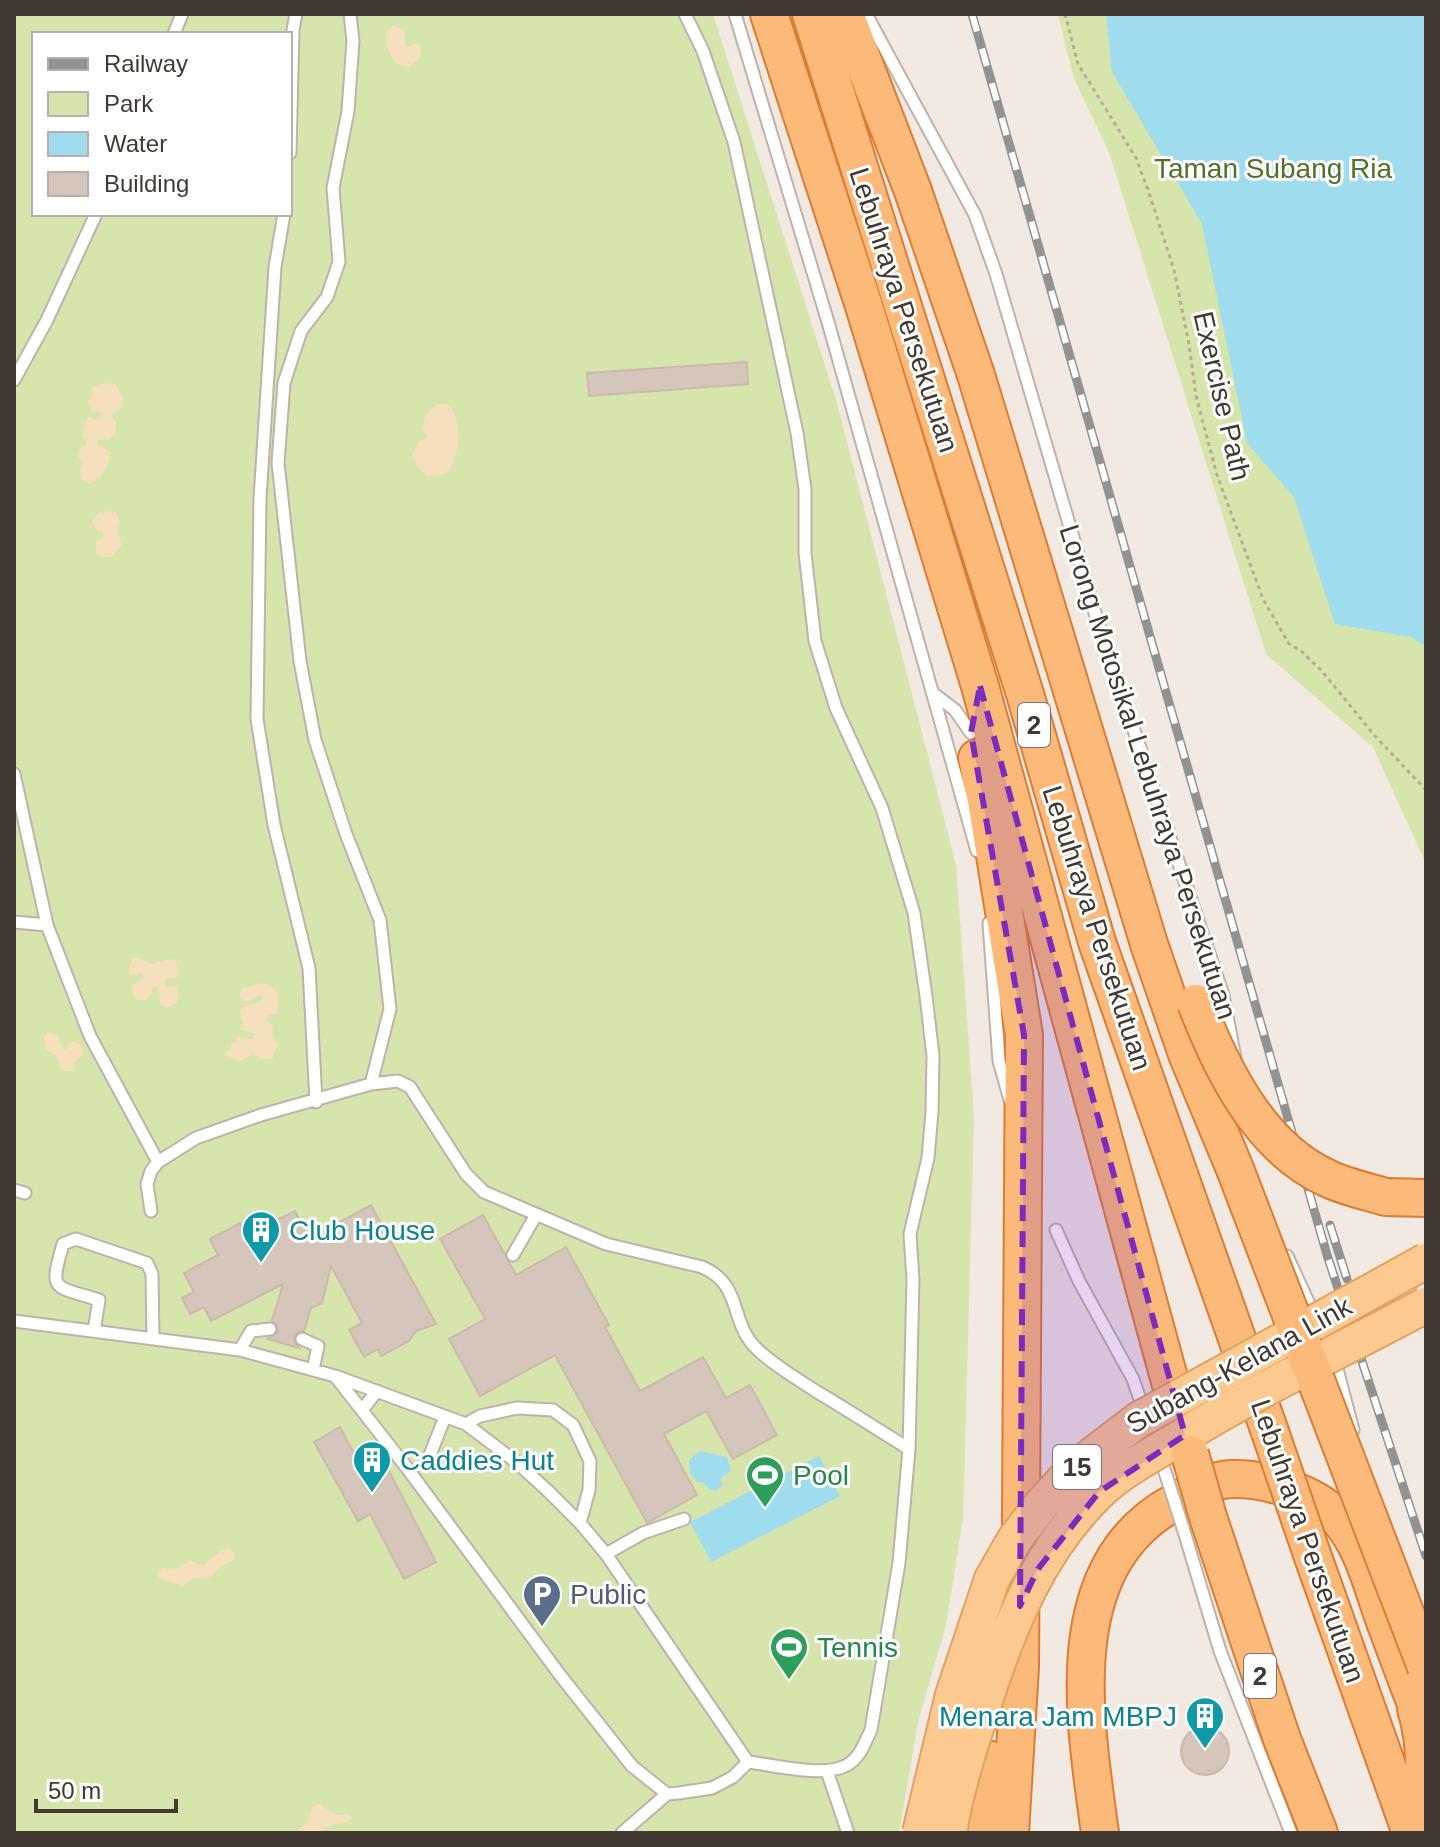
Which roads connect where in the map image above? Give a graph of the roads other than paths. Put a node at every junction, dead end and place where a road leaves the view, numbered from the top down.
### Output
1 (296, 14) edge
2 (350, 14) edge
3 (685, 14) edge
4 (735, 14) edge
5 (769, 14) edge
6 (811, 14) edge
7 (845, 14) edge
8 (865, 14) edge
9 (292, 71) edge
10 (885, 78) dead end
11 (893, 104) dead end
12 (913, 191) junction
13 (95, 216) edge
14 (284, 216) edge
15 (14, 380) edge
16 (980, 686) junction
17 (934, 694) junction
18 (971, 733) junction
19 (14, 774) edge
20 (1105, 795) junction
21 (980, 867) dead end
22 (988, 911) dead end
23 (14, 922) edge
24 (47, 925) junction
25 (371, 1084) junction
26 (316, 1102) junction
27 (1233, 1113) dead end
28 (1018, 1123) dead end
29 (158, 1162) junction
30 (1426, 1198) edge
31 (151, 1211) dead end
32 (536, 1215) junction
33 (1056, 1230) dead end
34 (1281, 1243) dead end
35 (513, 1255) dead end
36 (1426, 1261) edge
37 (1426, 1305) edge
38 (14, 1321) edge
39 (270, 1329) dead end
40 (94, 1331) junction
41 (153, 1337) junction
42 (302, 1339) dead end
43 (240, 1350) junction
44 (313, 1370) junction
45 (335, 1376) junction
46 (377, 1391) junction
47 (362, 1410) junction
48 (445, 1417) junction
49 (466, 1424) junction
50 (1357, 1441) dead end
51 (909, 1449) junction
52 (428, 1460) dead end
53 (1178, 1465) junction
54 (684, 1519) dead end
55 (580, 1523) junction
56 (1196, 1523) junction
57 (606, 1554) junction
58 (1380, 1608) junction
59 (1424, 1625) edge
60 (1020, 1667) junction
61 (1416, 1672) edge
62 (1426, 1729) edge
63 (975, 1730) junction
64 (748, 1762) junction
65 (827, 1771) junction
66 (667, 1794) junction
67 (622, 1833) edge
68 (848, 1833) edge
69 (920, 1833) edge
70 (949, 1833) edge
71 (969, 1833) edge
72 (985, 1833) edge
73 (1010, 1833) edge
74 (1100, 1833) edge
75 (1291, 1833) edge
76 (1319, 1833) edge
77 (1412, 1833) edge

1 - 9 lane
2 - 25 lane
3 - 51 lane
4 - 17 lane
5 - 16 highway, Lebuhraya Persekutuan / 2
6 - 77 highway, Lebuhraya Persekutuan / 2, bridge
7 - 12 highway
8 - 10 lane, Lorong Motosikal Lebuhraya Persekutuan
8 - 27 lane, Lorong Motosikal Lebuhraya Persekutuan
11 - 12 lane
12 - 20 highway
13 - 15 lane
14 - 26 lane
16 - 18 highway
16 - 53 highway, Lebuhraya Persekutuan / 2
17 - 18 lane
17 - 21 lane
18 - 60 highway
19 - 24 lane
20 - 30 highway, bridge
20 - 61 highway, bridge
22 - 28 lane
23 - 24 lane
24 - 29 lane
25 - 26 lane
25 - 32 lane
26 - 29 lane
29 - 31 lane
32 - 35 lane
32 - 51 lane
33 - 53 lane
34 - 50 lane
36 - 69 main road, Subang-Kelana Link / 15, bridge
37 - 63 main road, 15, bridge
38 - 40 lane
39 - 43 lane
40 - 41 lane
40 - 41 lane
41 - 43 lane
42 - 44 lane
43 - 44 lane
44 - 45 lane
45 - 46 lane
45 - 47 lane
46 - 47 lane
46 - 48 lane
47 - 66 lane
48 - 49 lane
48 - 52 lane
49 - 55 lane
49 - 55 lane
51 - 65 lane
53 - 56 highway, Lebuhraya Persekutuan / 2, bridge
54 - 57 lane
55 - 57 lane
56 - 75 lane
56 - 76 highway, Lebuhraya Persekutuan / 2
57 - 64 lane
58 - 59 lane
58 - 61 highway
58 - 74 highway
60 - 72 highway
60 - 73 highway
61 - 62 highway
61 - 77 highway
63 - 70 main road, 15, bridge
63 - 71 highway, bridge
64 - 65 lane
64 - 66 lane
65 - 68 lane
66 - 67 lane

